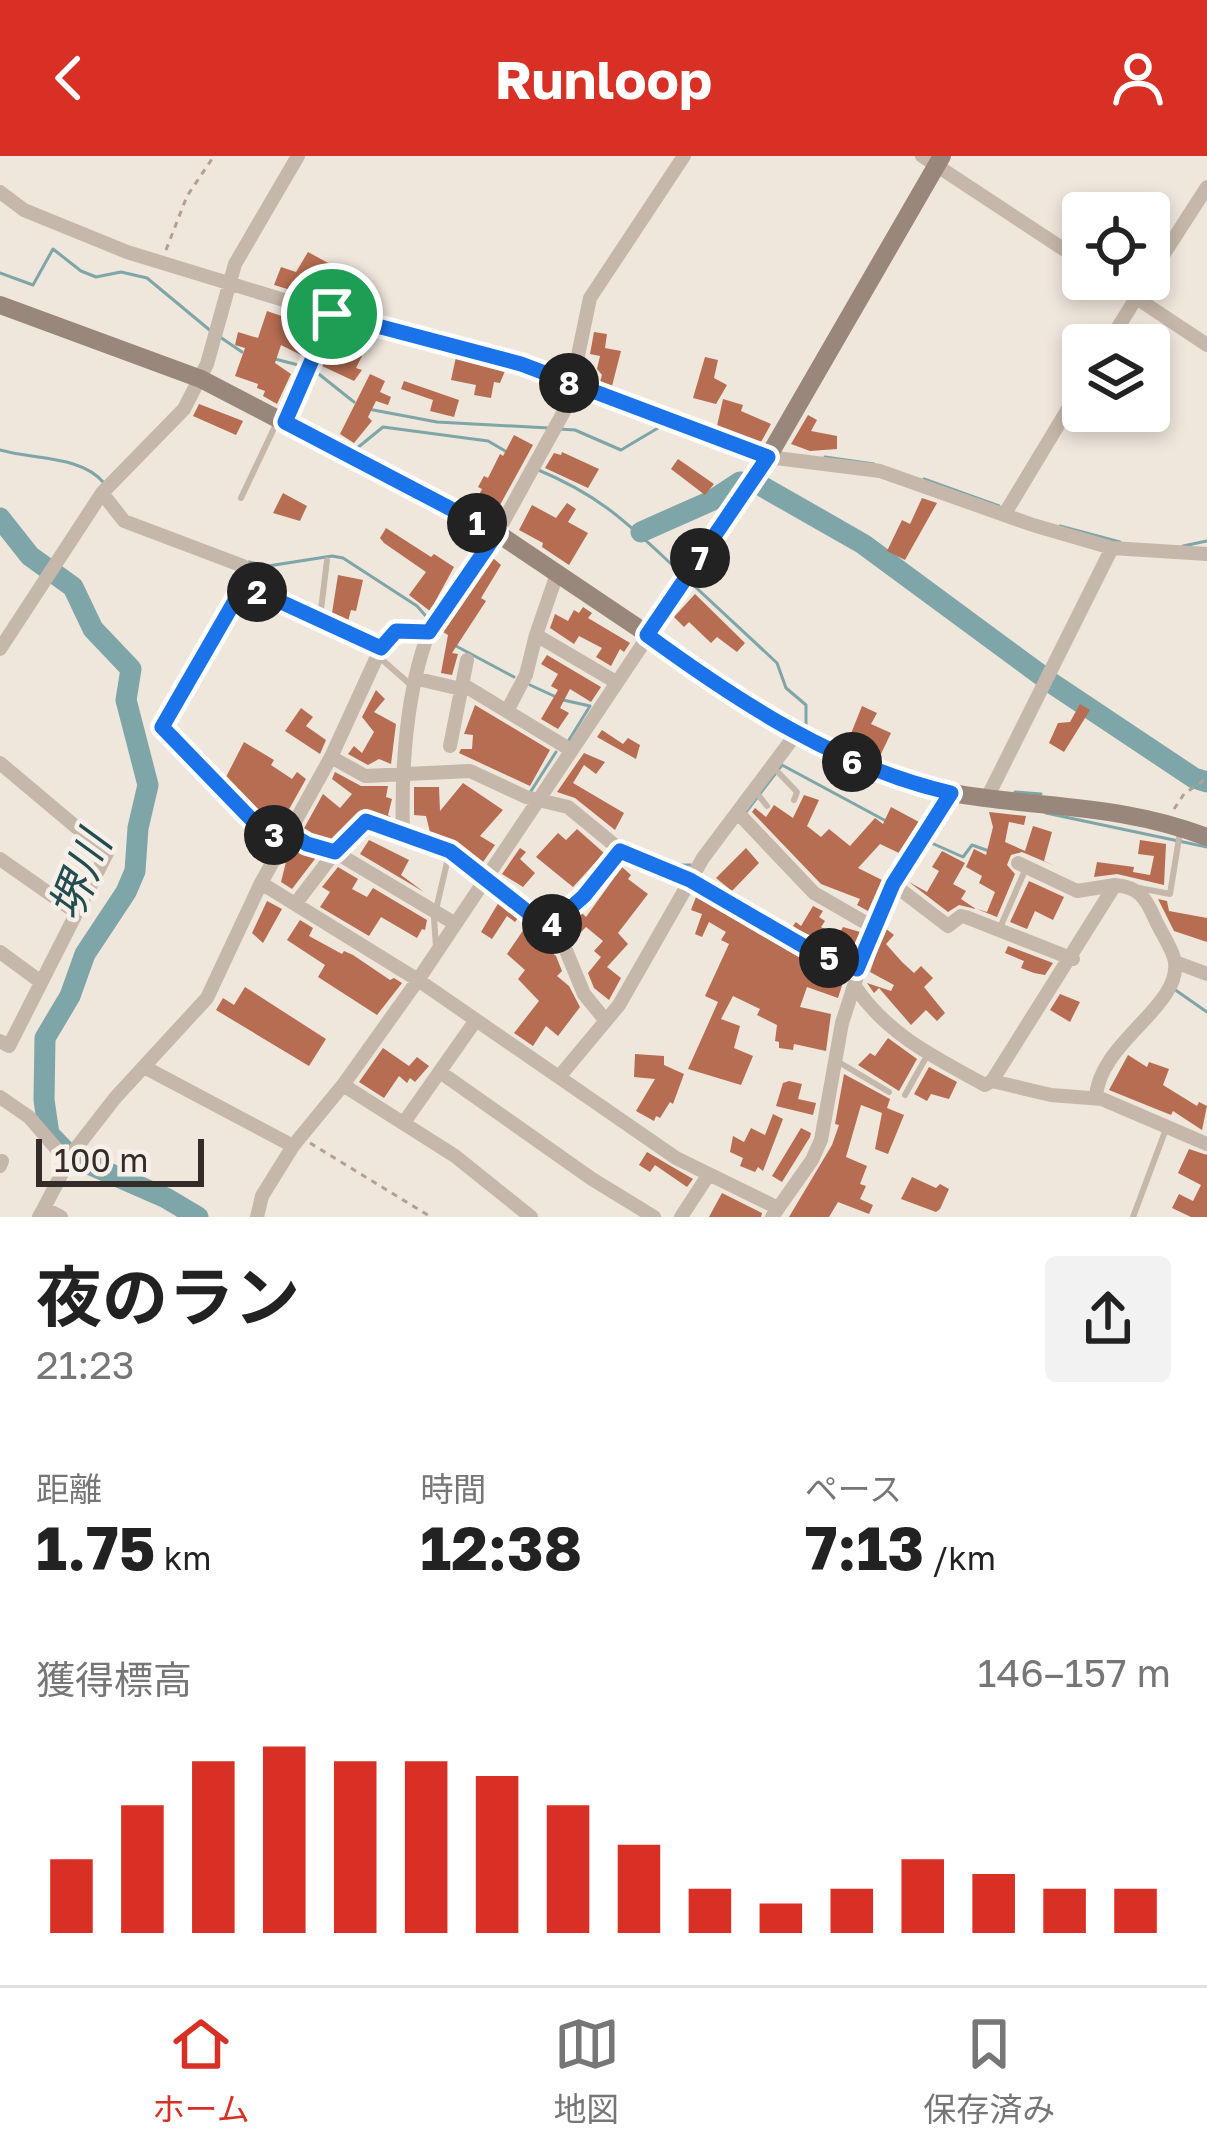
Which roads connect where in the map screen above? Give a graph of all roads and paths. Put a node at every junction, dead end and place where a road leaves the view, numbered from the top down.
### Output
1 (214, 156) edge
2 (298, 156) edge
3 (684, 156) edge
4 (934, 159) edge
5 (1207, 187) edge
6 (0, 192) edge
7 (1170, 244) edge
8 (1062, 247) edge
9 (161, 262) junction
10 (229, 282) junction
11 (1140, 300) edge
12 (0, 305) edge
13 (332, 314) junction
14 (359, 323) junction
15 (1207, 345) edge
16 (348, 354) dead end
17 (307, 370) joint
18 (201, 380) junction
19 (575, 385) junction
20 (1062, 419) edge
21 (282, 420) junction
22 (768, 457) junction
23 (105, 489) junction
24 (241, 498) dead end
25 (1004, 515) junction
26 (497, 533) junction
27 (1112, 548) junction
28 (1207, 554) edge
29 (327, 560) dead end
30 (557, 574) junction
31 (244, 585) junction
32 (319, 622) junction
33 (432, 628) junction
34 (536, 635) junction
35 (647, 635) junction
36 (0, 649) edge
37 (380, 653) junction
38 (467, 660) dead end
39 (616, 682) junction
40 (416, 683) junction
41 (462, 687) junction
42 (507, 711) junction
43 (796, 734) junction
44 (450, 746) dead end
45 (571, 750) junction
46 (331, 757) junction
47 (0, 763) edge
48 (775, 769) junction
49 (401, 777) junction
50 (1207, 778) edge
51 (951, 793) junction
52 (987, 798) junction
53 (794, 800) dead end
54 (535, 802) junction
55 (742, 817) junction
56 (1173, 826) junction
57 (404, 834) junction
58 (286, 837) junction
59 (1207, 837) edge
60 (450, 851) junction
61 (335, 852) junction
62 (617, 854) junction
63 (0, 859) edge
64 (1022, 865) joint
65 (696, 870) junction
66 (485, 877) junction
67 (261, 884) junction
68 (893, 884) junction
69 (1115, 886) junction
70 (1134, 887) junction
71 (296, 903) junction
72 (435, 912) junction
73 (77, 913) junction
74 (454, 923) junction
75 (873, 927) junction
76 (548, 928) junction
77 (999, 930) junction
78 (0, 952) edge
79 (436, 952) junction
80 (1073, 958) junction
81 (1175, 962) junction
82 (857, 969) junction
83 (1207, 974) edge
84 (418, 980) junction
85 (41, 982) junction
86 (856, 988) junction
87 (476, 1020) junction
88 (606, 1021) junction
89 (0, 1041) edge
90 (928, 1054) junction
91 (837, 1061) junction
92 (146, 1068) junction
93 (440, 1072) junction
94 (559, 1077) junction
95 (992, 1082) junction
96 (343, 1085) junction
97 (889, 1092) dead end
98 (905, 1095) dead end
99 (0, 1097) edge
100 (1096, 1098) junction
101 (405, 1121) junction
102 (1167, 1125) junction
103 (296, 1142) junction
104 (1207, 1144) edge
105 (69, 1158) junction
106 (709, 1174) junction
107 (41, 1213) edge
108 (775, 1213) edge
109 (61, 1217) edge
110 (257, 1217) edge
111 (431, 1217) edge
112 (531, 1217) edge
113 (654, 1217) edge
114 (681, 1217) edge
115 (1132, 1217) edge

1 - 9 path
2 - 10 street
3 - 19 street
4 - 8 street
4 - 22 main road
5 - 7 street
6 - 9 street
9 - 10 street
10 - 13 street
10 - 18 street
11 - 15 street
12 - 18 main road
13 - 14 street
13 - 17 lane
14 - 16 lane
14 - 19 street
17 - 21 street
18 - 21 main road
18 - 23 street
19 - 22 street
19 - 26 street
20 - 25 street
21 - 24 lane
21 - 26 main road
22 - 25 street
22 - 35 street
23 - 31 street
23 - 36 street
25 - 27 street
26 - 30 main road
26 - 33 street
27 - 28 street
27 - 52 street
29 - 32 lane
30 - 34 street
30 - 35 main road
31 - 32 street
31 - 58 street
32 - 37 street
33 - 37 street
33 - 40 street
34 - 39 street
34 - 42 street
35 - 39 street
35 - 43 main road
37 - 40 lane
37 - 46 street
38 - 41 street
39 - 45 street
40 - 41 street
40 - 49 street
41 - 42 street
41 - 44 street
42 - 45 street
43 - 48 street
43 - 51 main road
45 - 54 street
46 - 49 street
46 - 58 street
47 - 73 street
48 - 53 lane
48 - 55 street
49 - 54 street
49 - 57 street
50 - 56 path
51 - 52 main road
51 - 68 street
52 - 56 main road
54 - 62 street
54 - 66 street
55 - 65 street
55 - 75 street
56 - 59 main road
56 - 70 lane
57 - 60 street
57 - 61 street
58 - 61 lane
58 - 67 street
60 - 66 street
60 - 72 lane
61 - 71 street
61 - 72 street
62 - 65 street
62 - 76 street
63 - 73 street
64 - 69 street
64 - 77 lane
65 - 82 street
65 - 88 street
66 - 74 street
66 - 76 street
67 - 71 street
67 - 92 street
68 - 75 street
68 - 77 street
69 - 70 street
69 - 80 street
70 - 81 street
71 - 84 street
72 - 74 street
72 - 79 lane
73 - 85 street
74 - 79 street
75 - 82 street
76 - 88 street
77 - 80 street
78 - 85 street
79 - 84 street
80 - 95 street
81 - 83 street
81 - 100 street
82 - 86 street
84 - 87 street
84 - 96 street
85 - 89 street
86 - 90 street
86 - 91 street
87 - 93 street
87 - 94 street
88 - 94 street
90 - 95 street
90 - 98 lane
91 - 97 lane
91 - 108 street
92 - 103 street
92 - 105 street
93 - 101 street
93 - 113 street
94 - 106 street
95 - 100 street
96 - 101 street
96 - 103 street
99 - 105 street
100 - 102 street
101 - 112 street
102 - 104 street
102 - 115 lane
103 - 110 street
103 - 111 path
105 - 107 street
106 - 108 street
106 - 114 street
107 - 109 street

